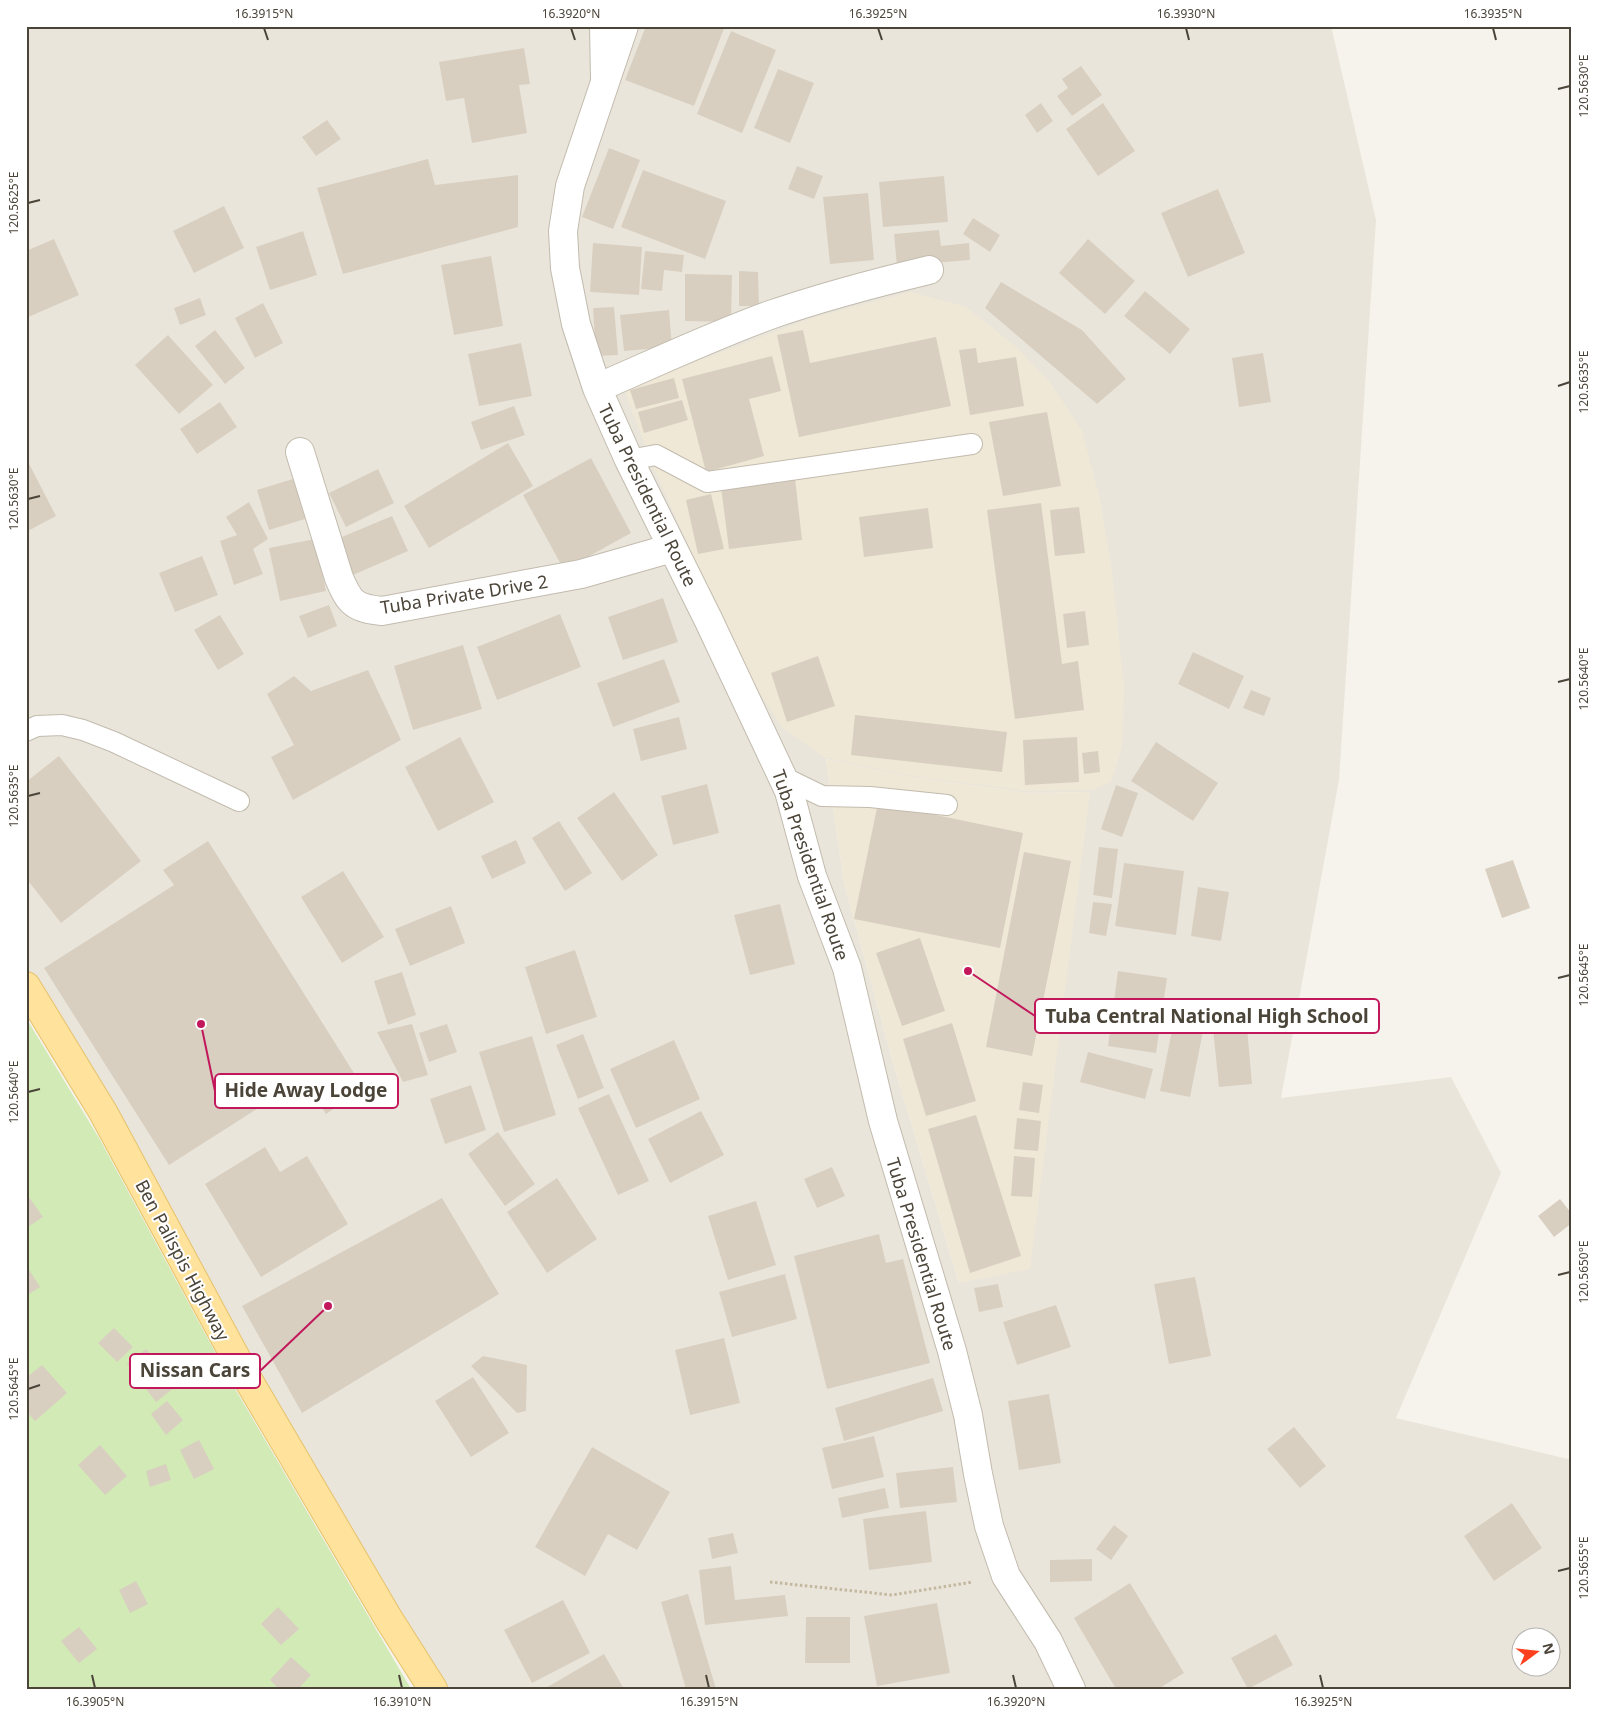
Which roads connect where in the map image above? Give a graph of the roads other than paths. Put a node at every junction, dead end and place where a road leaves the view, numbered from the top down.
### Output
1 (600, 26) edge
2 (624, 26) edge
3 (601, 96) junction
4 (929, 270) dead end
5 (597, 388) junction
6 (972, 444) dead end
7 (300, 452) dead end
8 (629, 460) junction
9 (672, 548) junction
10 (26, 731) edge
11 (782, 777) junction
12 (240, 801) dead end
13 (947, 805) dead end
14 (26, 986) edge
15 (433, 1689) edge
16 (1071, 1689) edge

1 - 3 lane
2 - 3 street, Tuba Presidential Route
3 - 5 street, Tuba Presidential Route
4 - 5 street
5 - 8 street, Tuba Presidential Route
6 - 8 lane
7 - 9 street, Tuba Private Drive 2
8 - 9 street, Tuba Presidential Route
9 - 11 street, Tuba Presidential Route
10 - 12 lane
11 - 13 lane
11 - 16 street, Tuba Presidential Route
14 - 15 main road, Ben Palispis Highway

